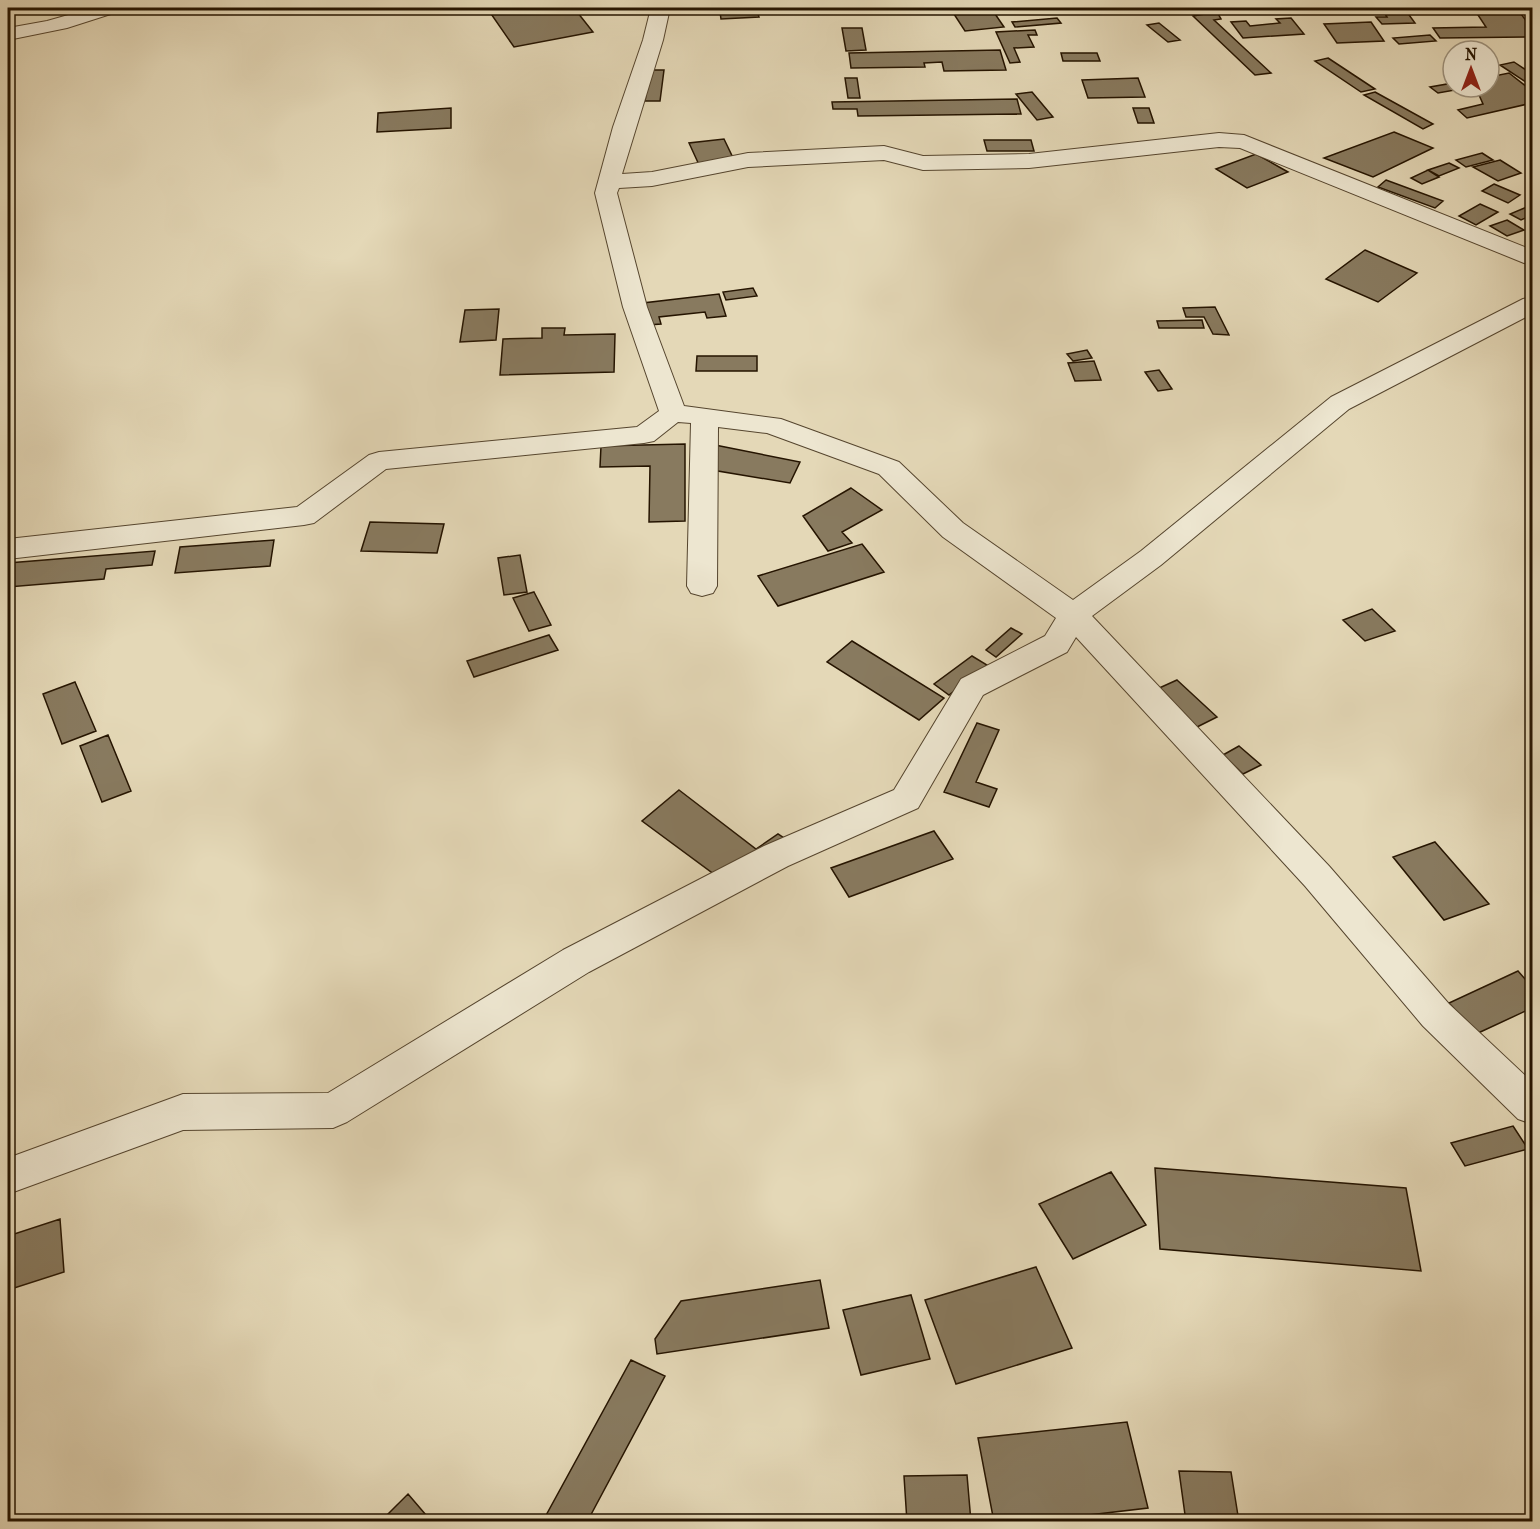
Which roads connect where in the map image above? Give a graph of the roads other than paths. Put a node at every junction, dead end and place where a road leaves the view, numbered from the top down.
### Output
1 (110, 8) edge
2 (660, 8) edge
3 (8, 34) edge
4 (609, 182) junction
5 (1533, 258) edge
6 (1533, 304) edge
7 (673, 413) junction
8 (705, 417) junction
9 (8, 549) edge
10 (702, 586) dead end
11 (1073, 615) junction
12 (1533, 1107) edge
13 (8, 1176) edge

1 - 3 street
2 - 4 street
4 - 5 street
4 - 7 street
6 - 11 street
7 - 8 street
7 - 9 street
8 - 10 street
8 - 11 street
11 - 12 street
11 - 13 street

